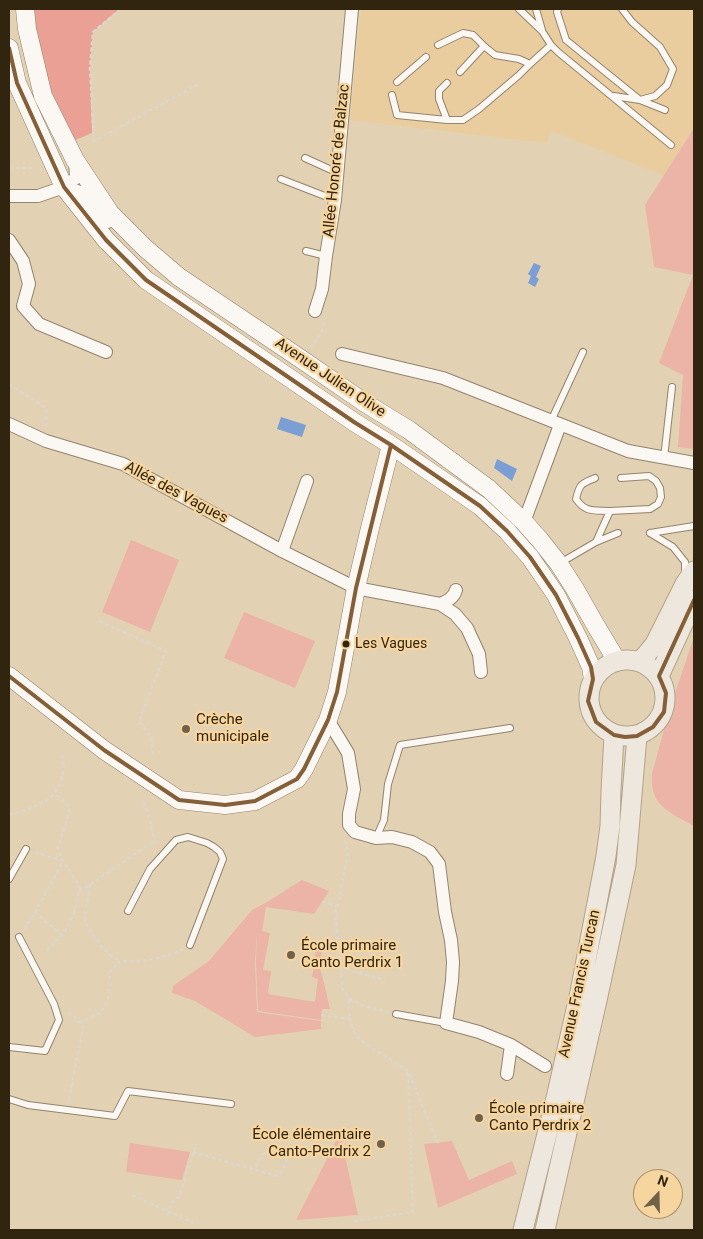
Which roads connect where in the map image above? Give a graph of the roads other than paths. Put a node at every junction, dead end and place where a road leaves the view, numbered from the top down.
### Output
1 (25, 9) edge
2 (352, 9) edge
3 (520, 9) edge
4 (536, 9) edge
5 (558, 9) edge
6 (622, 9) edge
7 (542, 31) junction
8 (438, 45) dead end
9 (551, 45) junction
10 (484, 46) junction
11 (9, 48) edge
12 (426, 57) dead end
13 (530, 64) junction
14 (460, 72) dead end
15 (397, 82) dead end
16 (446, 83) dead end
17 (392, 95) dead end
18 (612, 96) junction
19 (640, 100) junction
20 (665, 110) dead end
21 (448, 120) junction
22 (671, 144) dead end
23 (305, 158) dead end
24 (75, 160) junction
25 (338, 173) junction
26 (282, 179) dead end
27 (64, 187) junction
28 (9, 196) edge
29 (335, 200) junction
30 (9, 240) edge
31 (306, 250) dead end
32 (326, 256) junction
33 (169, 269) junction
34 (319, 314) road end
35 (106, 352) dead end
36 (583, 352) dead end
37 (342, 354) dead end
38 (672, 387) dead end
39 (555, 423) junction
40 (9, 424) edge
41 (391, 445) junction
42 (664, 458) junction
43 (694, 463) edge
44 (595, 478) dead end
45 (621, 478) dead end
46 (307, 481) dead end
47 (489, 489) junction
48 (610, 511) junction
49 (524, 522) junction
50 (694, 526) edge
51 (618, 533) dead end
52 (596, 542) junction
53 (282, 551) junction
54 (559, 564) junction
55 (690, 577) edge
56 (356, 588) junction
57 (456, 590) dead end
58 (694, 600) edge
59 (440, 604) junction
60 (617, 661) junction
61 (640, 662) junction
62 (481, 672) dead end
63 (9, 676) edge
64 (658, 676) junction
65 (593, 679) junction
66 (328, 720) junction
67 (510, 728) dead end
68 (614, 735) junction
69 (637, 736) junction
70 (376, 838) junction
71 (26, 849) road end
72 (9, 879) edge
73 (128, 911) dead end
74 (19, 936) road end
75 (190, 945) road end
76 (396, 1014) road end
77 (446, 1023) junction
78 (511, 1045) junction
79 (9, 1047) edge
80 (545, 1066) dead end
81 (507, 1074) dead end
82 (9, 1099) edge
83 (231, 1104) dead end
84 (523, 1230) edge
85 (545, 1230) edge

1 - 24 main road, Avenue Julien Olive
2 - 25 street, Allée Honoré de Balzac
3 - 7 lane
4 - 7 lane
5 - 19 lane
6 - 19 lane
7 - 9 lane
8 - 10 lane
9 - 13 lane
9 - 18 lane
10 - 13 lane
10 - 14 lane
11 - 27 main road, Avenue Julien Olive
12 - 15 lane
13 - 21 lane
16 - 21 lane
17 - 21 lane
18 - 19 lane
18 - 22 lane
19 - 20 lane
23 - 25 lane
24 - 27 street
24 - 33 main road, Avenue Julien Olive
25 - 29 street, Allée Honoré de Balzac
26 - 29 lane
27 - 28 street
27 - 33 street, Avenue Julien Olive
27 - 41 main road, Avenue Julien Olive
29 - 32 street, Allée Honoré de Balzac
30 - 35 street
31 - 32 lane
32 - 34 street, Allée Honoré de Balzac
33 - 47 main road, Avenue Julien Olive
36 - 39 lane
37 - 39 street
38 - 42 lane
39 - 42 street
39 - 49 street
40 - 53 street, Allée des Vagues
41 - 47 main road, Avenue Julien Olive
41 - 56 main road
41 - 65 main road, Avenue Julien Olive
42 - 43 street
44 - 48 lane
45 - 48 lane
46 - 53 street
47 - 49 main road, Avenue Julien Olive
48 - 52 lane
49 - 54 main road, Avenue Julien Olive
50 - 55 lane
51 - 52 lane
52 - 54 lane
53 - 56 street, Allée des Vagues
54 - 60 main road, Avenue Julien Olive
55 - 61 main road
56 - 59 street, Allée des Vagues
56 - 66 main road
57 - 59 street
58 - 64 main road
59 - 62 street, Allée des Vagues
60 - 61 main road
60 - 65 main road
61 - 64 main road
63 - 66 main road
64 - 69 main road
65 - 68 main road
66 - 70 street
67 - 70 lane
68 - 69 main road
68 - 84 main road, Avenue Francis Turcan
69 - 85 main road, Avenue Francis Turcan
70 - 77 street
71 - 72 lane
73 - 75 lane
74 - 79 lane
76 - 77 lane
77 - 78 street
78 - 80 street
78 - 81 street
82 - 83 lane

